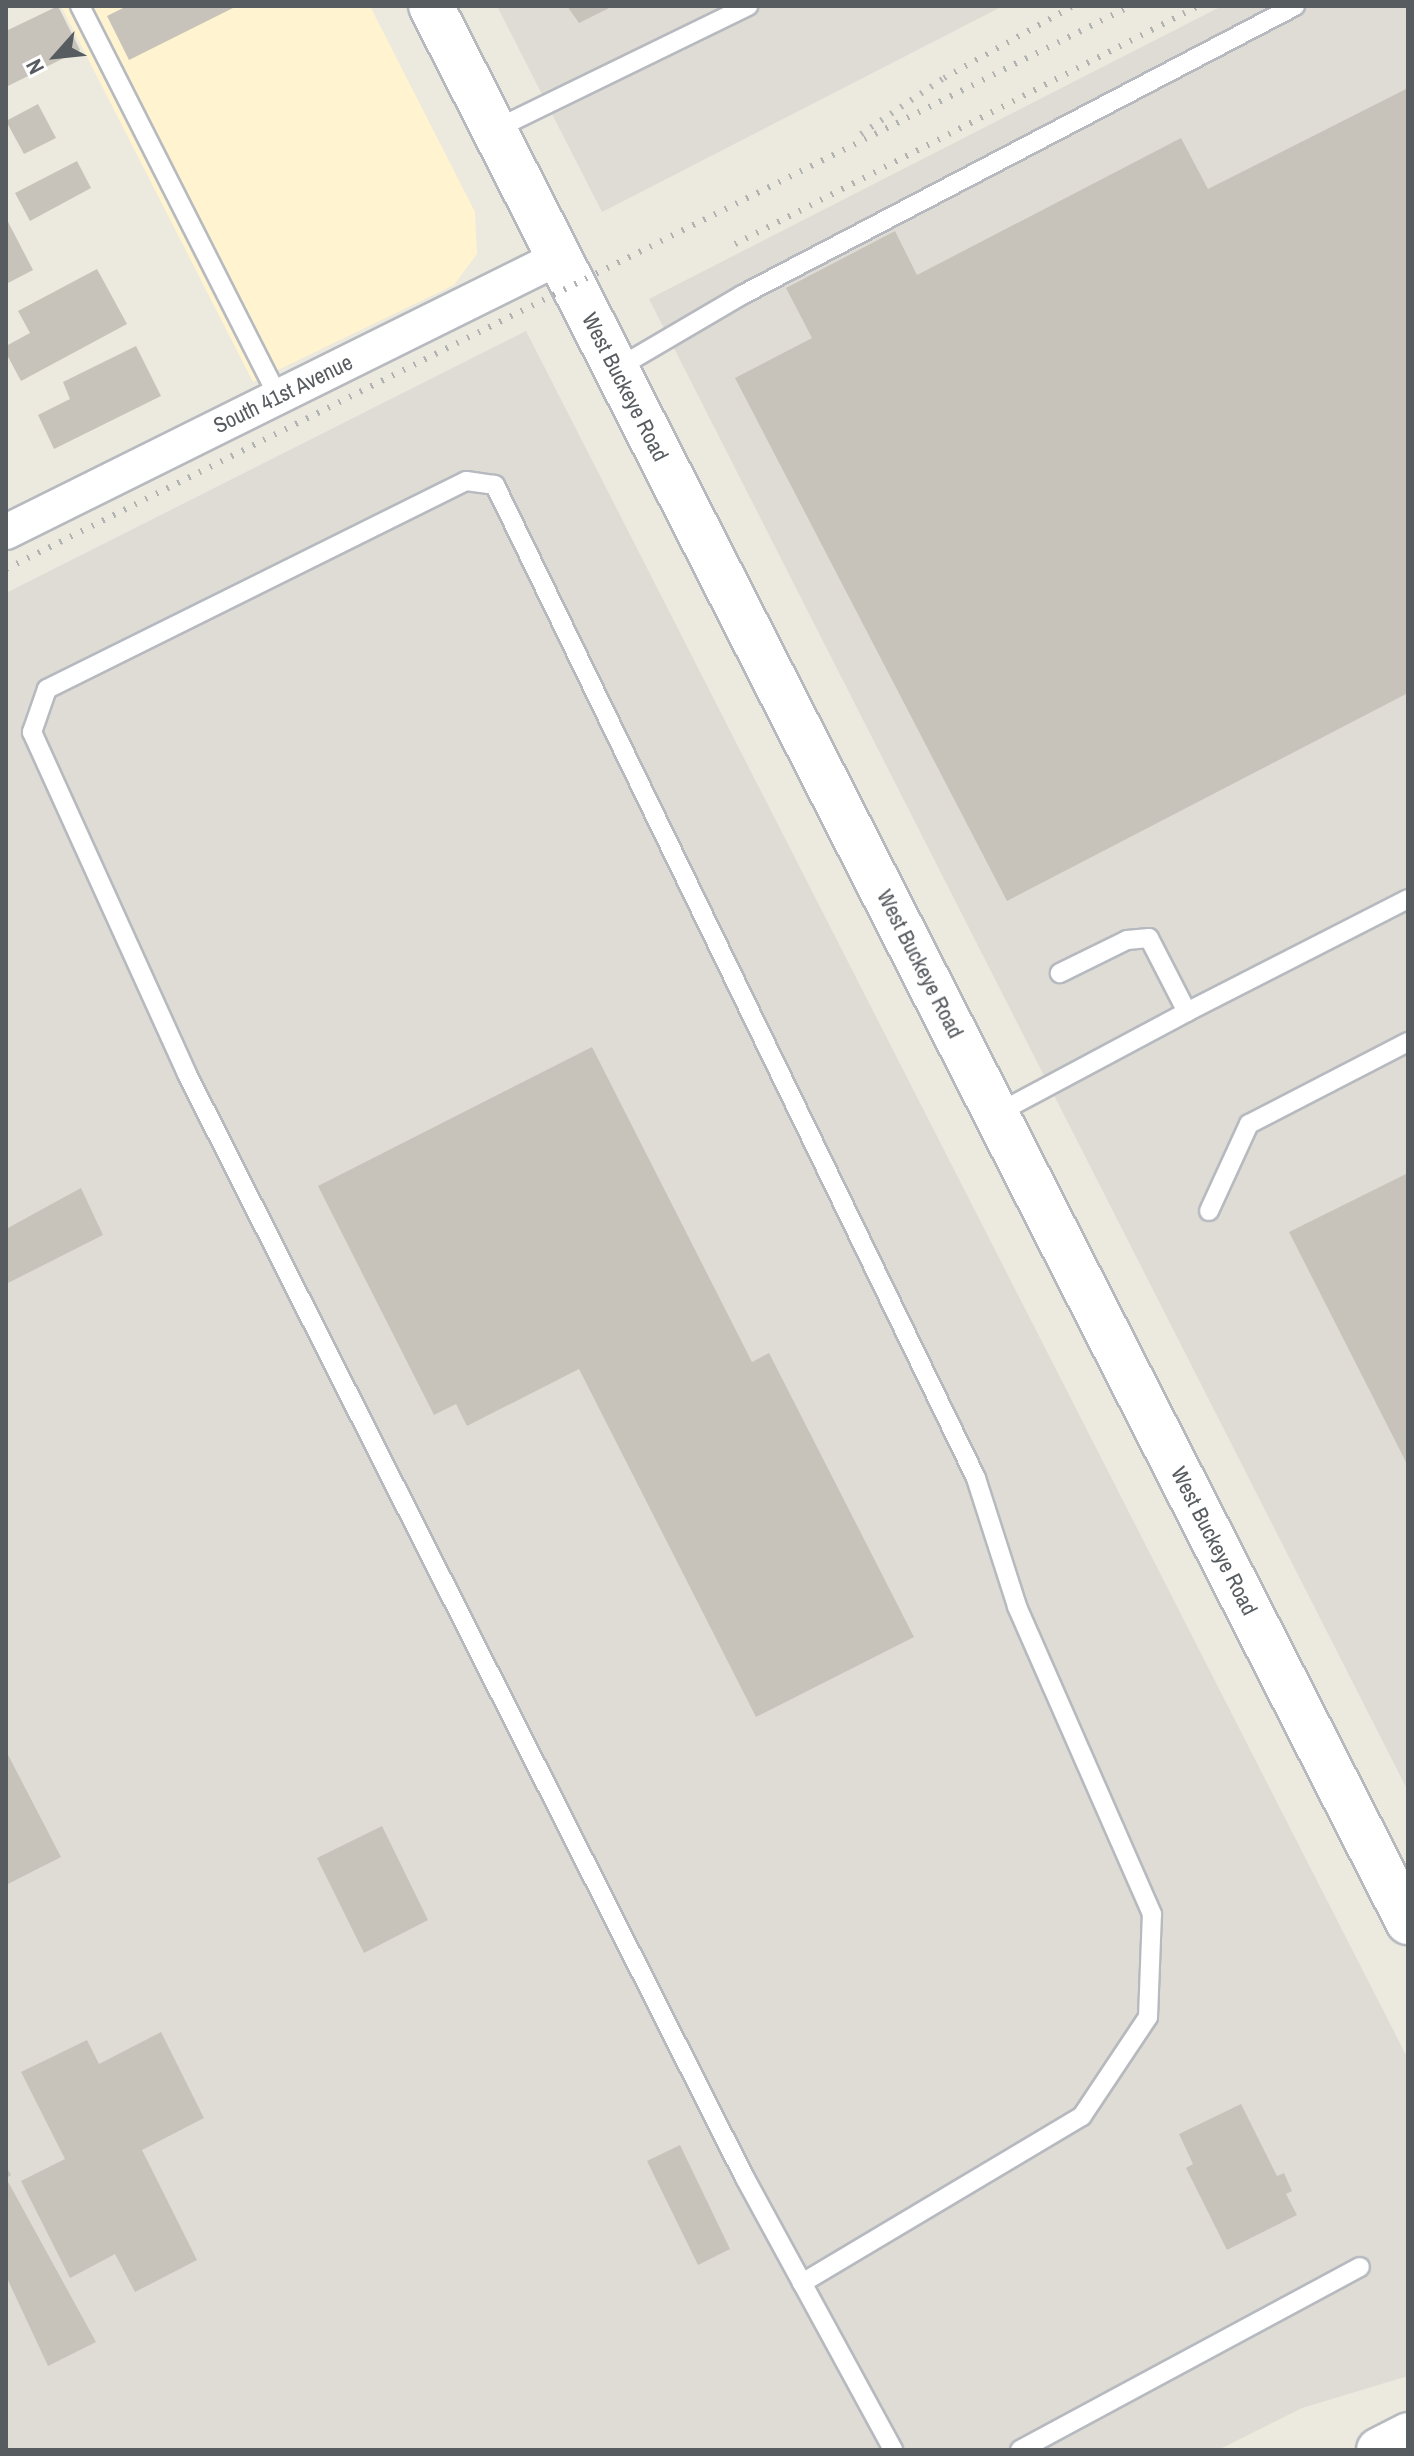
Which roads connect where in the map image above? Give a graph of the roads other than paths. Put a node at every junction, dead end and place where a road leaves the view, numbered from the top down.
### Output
1 (80, 6) edge
2 (431, 6) edge
3 (748, 6) edge
4 (1295, 6) edge
5 (494, 130) junction
6 (560, 257) junction
7 (616, 369) junction
8 (278, 396) junction
9 (6, 532) edge
10 (1408, 899) edge
11 (1060, 973) dead end
12 (1187, 1012) junction
13 (1408, 1042) edge
14 (996, 1114) junction
15 (1209, 1211) dead end
16 (1408, 1922) edge
17 (1360, 2267) dead end
18 (802, 2283) junction
19 (1408, 2435) edge
20 (893, 2450) edge
21 (1020, 2450) edge
22 (1379, 2450) edge

1 - 8 lane
2 - 5 main road, West Buckeye Road
3 - 5 lane
4 - 7 lane
5 - 6 main road, West Buckeye Road
6 - 7 main road, West Buckeye Road
6 - 8 street, South 41st Avenue
7 - 14 main road, West Buckeye Road
8 - 9 street, South 41st Avenue
10 - 12 lane
11 - 12 lane
12 - 14 lane
13 - 15 lane
14 - 16 main road, West Buckeye Road
17 - 21 lane
18 - 18 lane
18 - 20 lane
19 - 22 main road

